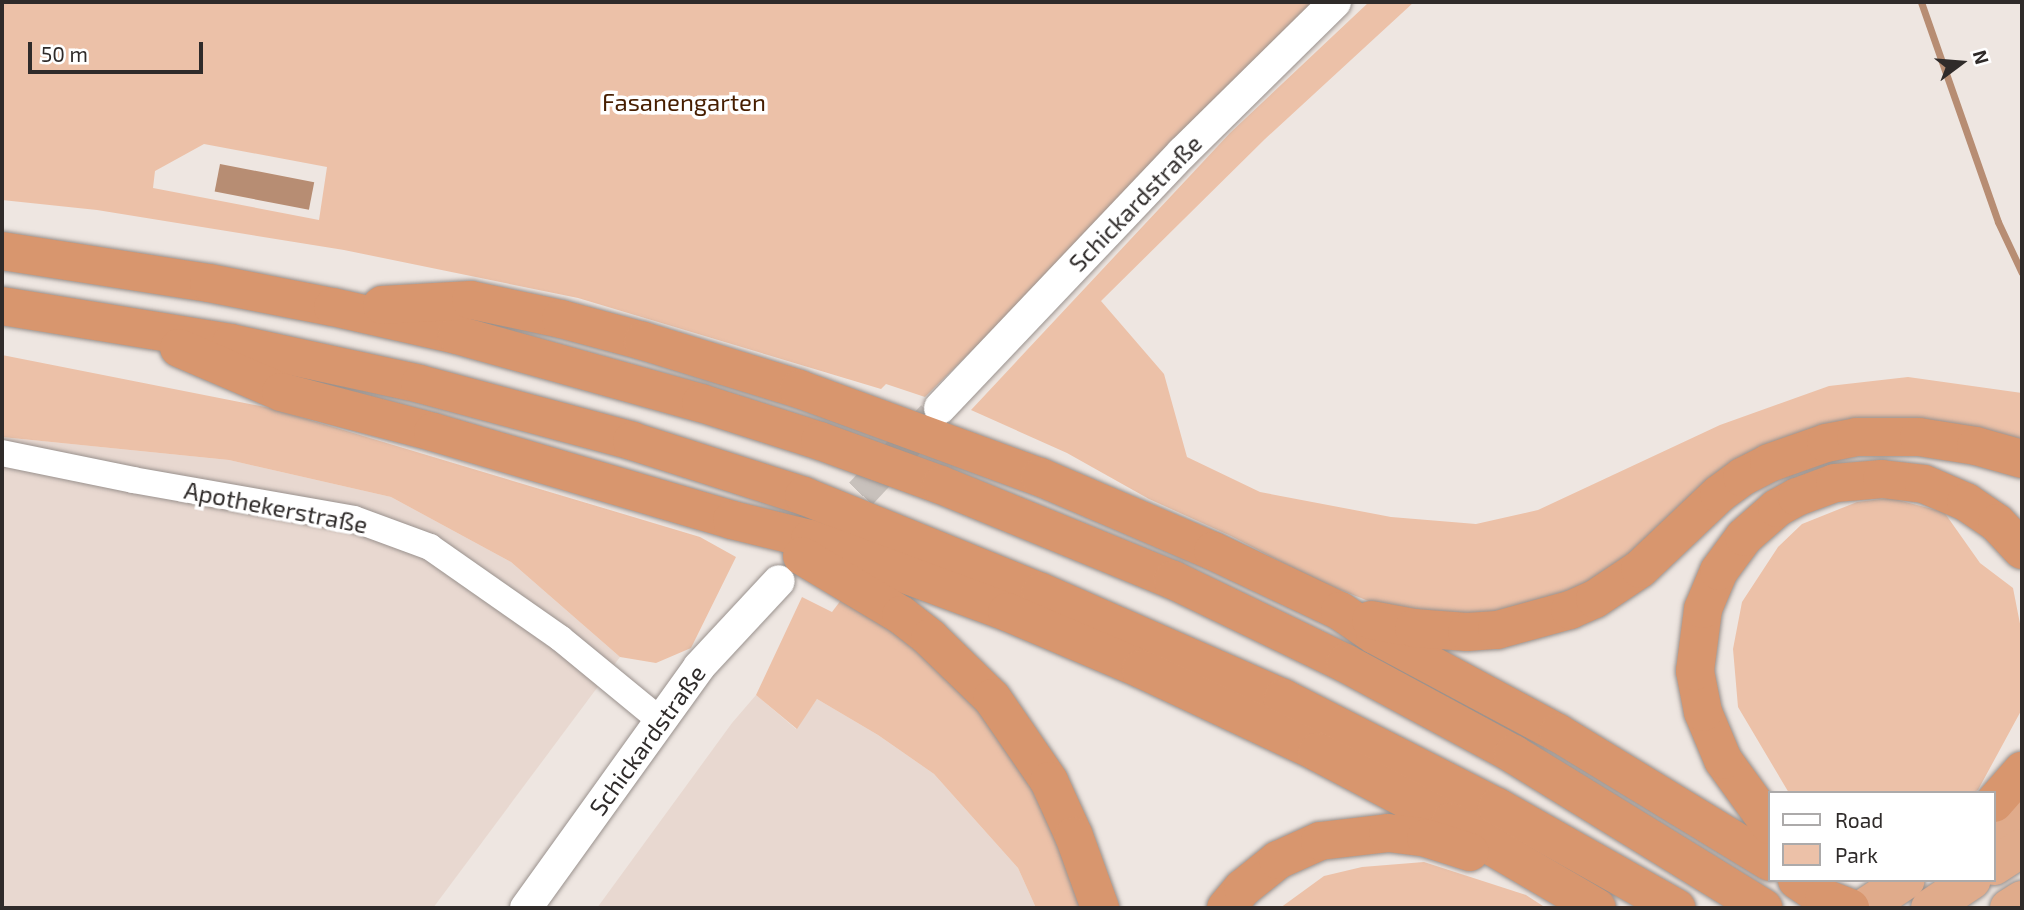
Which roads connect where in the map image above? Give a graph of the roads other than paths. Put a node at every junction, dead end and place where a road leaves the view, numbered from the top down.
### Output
1 (1335, 2) edge
2 (2, 251) edge
3 (2, 306) edge
4 (333, 307) junction
5 (137, 326) junction
6 (940, 408) tunnel mouth
7 (2, 453) edge
8 (2022, 459) edge
9 (732, 520) junction
10 (2022, 550) edge
11 (779, 581) dead end
12 (1340, 611) junction
13 (660, 719) junction
14 (2022, 771) edge
15 (1996, 801) edge
16 (2022, 807) edge
17 (1996, 823) edge
18 (1769, 824) edge
19 (2022, 848) edge
20 (1769, 861) edge
21 (1996, 865) edge
22 (1800, 882) edge
23 (1827, 882) edge
24 (1903, 882) edge
25 (1969, 882) edge
26 (1553, 883) junction
27 (2022, 900) edge
28 (1760, 907) edge
29 (526, 908) edge
30 (1100, 908) edge
31 (1226, 908) edge
32 (1597, 908) edge
33 (1676, 908) edge
34 (1850, 908) edge
35 (1864, 908) edge
36 (1930, 908) edge
37 (2009, 908) edge

1 - 6 street, Schickardstraße
2 - 4 highway
3 - 5 highway
4 - 12 highway
4 - 28 highway
5 - 9 highway
5 - 33 highway
7 - 13 street, Apothekerstraße
8 - 12 highway
9 - 26 highway
9 - 30 highway
10 - 18 highway
11 - 13 street, Schickardstraße
12 - 20 highway
13 - 29 street, Schickardstraße
14 - 15 highway
16 - 17 highway
19 - 21 highway
22 - 34 highway
23 - 34 highway
24 - 35 highway
25 - 36 highway
26 - 31 highway
26 - 32 highway
27 - 37 highway

